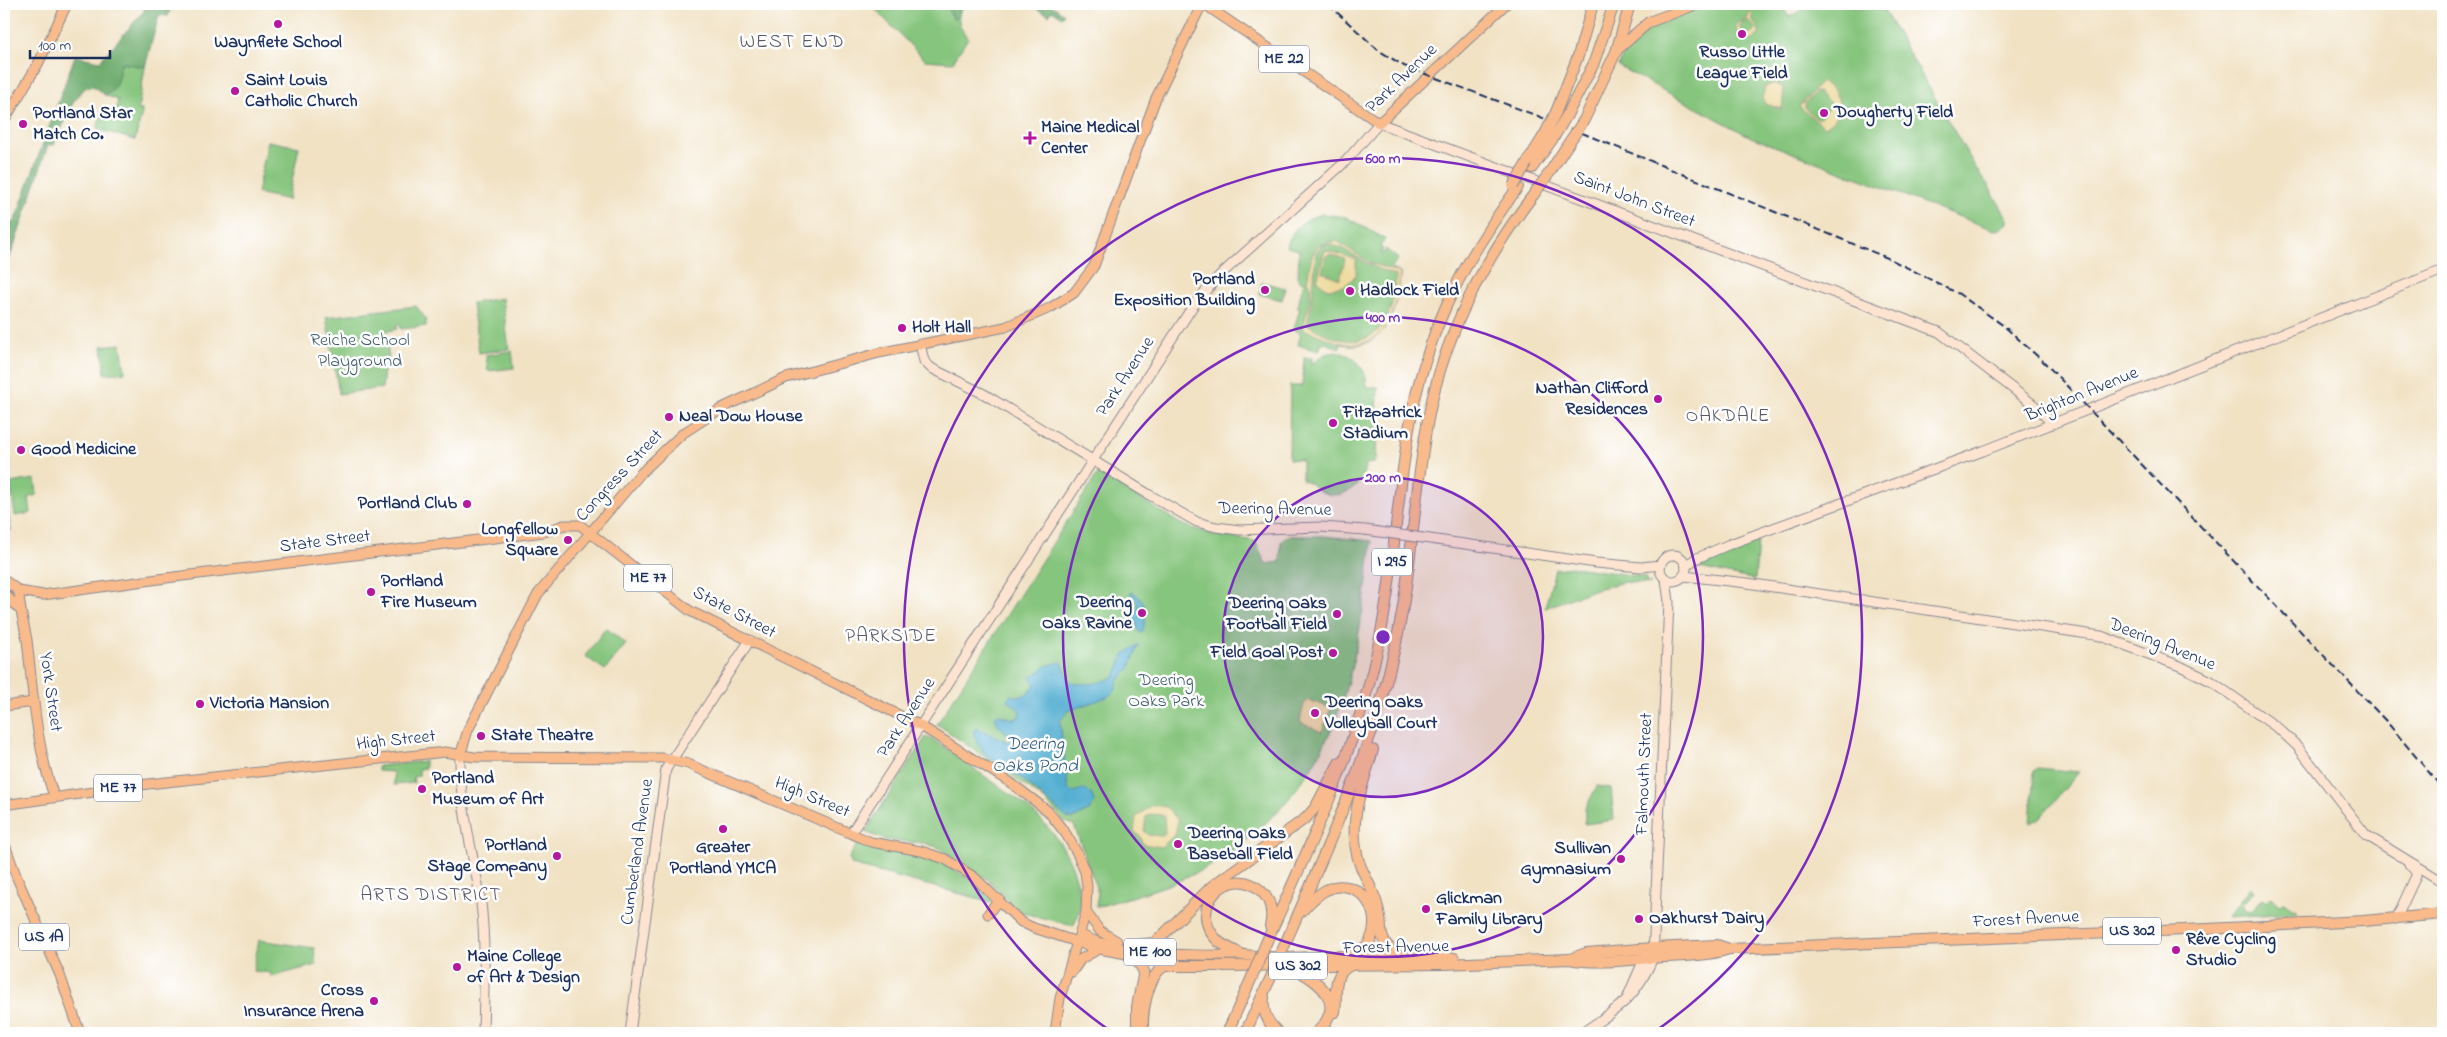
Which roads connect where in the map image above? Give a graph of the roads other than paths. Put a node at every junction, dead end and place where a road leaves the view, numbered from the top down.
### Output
1 (67, 4) edge
2 (1203, 4) edge
3 (1506, 4) edge
4 (1593, 4) edge
5 (1614, 4) edge
6 (1630, 4) edge
7 (1697, 4) edge
8 (1616, 52) junction
9 (1562, 113) junction
10 (4, 121) edge
11 (1379, 123) junction
12 (2443, 270) edge
13 (920, 344) junction
14 (2052, 424) junction
15 (1092, 460) junction
16 (590, 532) junction
17 (1730, 544) junction
18 (1678, 557) junction
19 (1674, 573) junction
20 (4, 580) edge
21 (19, 591) junction
22 (4, 593) edge
23 (43, 595) junction
24 (19, 609) junction
25 (750, 640) junction
26 (1386, 686) junction
27 (34, 702) junction
28 (4, 706) edge
29 (921, 726) junction
30 (1354, 734) junction
31 (460, 756) junction
32 (672, 760) junction
33 (54, 796) junction
34 (4, 805) edge
35 (851, 833) junction
36 (4, 842) edge
37 (2406, 860) junction
38 (2443, 882) edge
39 (999, 899) junction
40 (1086, 912) junction
41 (988, 914) dead end
42 (2443, 914) edge
43 (1297, 917) junction
44 (2396, 919) junction
45 (1021, 922) joint
46 (1077, 939) junction
47 (1117, 941) junction
48 (1266, 943) junction
49 (1134, 945) junction
50 (1099, 949) junction
51 (1222, 955) junction
52 (1243, 955) junction
53 (1650, 955) junction
54 (1133, 956) junction
55 (1400, 957) junction
56 (1570, 959) junction
57 (1349, 960) junction
58 (1506, 961) junction
59 (1212, 966) junction
60 (1289, 966) junction
61 (1066, 980) junction
62 (1265, 991) junction
63 (1060, 998) junction
64 (1231, 1023) junction
65 (80, 1033) edge
66 (483, 1033) edge
67 (630, 1033) edge
68 (1055, 1033) edge
69 (1138, 1033) edge
70 (1144, 1033) edge
71 (1223, 1033) edge
72 (1227, 1033) edge
73 (1245, 1033) edge
74 (1278, 1033) edge
75 (1316, 1033) edge
76 (1325, 1033) edge
77 (1582, 1033) edge

1 - 10 main road
2 - 11 main road, Saint John Street / ME 22
2 - 13 main road, Congress Street
3 - 11 main road, Park Avenue
4 - 9 highway
5 - 9 highway, I 295
6 - 8 highway, I 295
7 - 8 highway
8 - 26 highway, I 295, bridge
9 - 30 highway, I 295, bridge
11 - 14 main road, Saint John Street
11 - 15 main road, Park Avenue
12 - 14 main road, Brighton Avenue
13 - 15 main road, Deering Avenue
13 - 16 main road, Congress Street
14 - 17 main road, Brighton Avenue
15 - 19 main road, Deering Avenue, bridge
15 - 29 main road, Park Avenue
16 - 23 main road, State Street / ME 77
16 - 25 main road, State Street / ME 77
16 - 31 main road, Congress Street
17 - 18 main road, Brighton Avenue
17 - 19 main road, Brighton Avenue
18 - 19 main road
18 - 19 main road, Brighton Avenue
19 - 37 main road, Deering Avenue
19 - 53 main road, Falmouth Street
20 - 21 main road, ME 77
21 - 23 main road, State Street / ME 77
21 - 24 main road, York Street
22 - 24 main road
23 - 24 main road
24 - 27 main road, York Street
25 - 29 main road, State Street / ME 77
25 - 32 main road, Cumberland Avenue
26 - 43 highway, I 295
26 - 55 highway
27 - 28 main road
27 - 33 main road, York Street
29 - 35 main road, Park Avenue
29 - 40 main road, State Street
30 - 48 highway, I 295
30 - 49 highway
31 - 32 main road, High Street / ME 77
31 - 33 main road, High Street / ME 77
31 - 66 main road, Congress Street
32 - 35 main road, High Street / ME 77
32 - 67 main road, Cumberland Avenue
33 - 34 main road, High Street
35 - 39 main road, High Street
36 - 65 main road, US 1A
37 - 38 main road, Deering Avenue
37 - 44 main road
39 - 41 main road
39 - 45 main road, High Street
40 - 46 main road, State Street
40 - 47 main road
42 - 44 highway, Forest Avenue / US 302
43 - 57 highway
43 - 62 highway, I 295, bridge
44 - 53 highway, Forest Avenue / US 302
45 - 46 main road, Forest Avenue / ME 100
46 - 47 main road
46 - 50 main road, Forest Avenue / ME 100
46 - 51 main road, Forest Avenue / ME 100
46 - 61 main road
46 - 63 main road
47 - 49 main road
48 - 52 highway
48 - 64 highway, I 295, bridge
49 - 51 main road
50 - 54 main road, Forest Avenue / ME 100
50 - 61 main road
51 - 52 main road, Forest Avenue / ME 100
52 - 57 highway, Forest Avenue / US 302
53 - 56 highway, Forest Avenue / US 302
53 - 56 highway, Forest Avenue / US 302
53 - 77 main road
54 - 59 main road, Forest Avenue / ME 100
54 - 69 highway
55 - 57 highway, Forest Avenue / US 302
55 - 58 highway, Forest Avenue / US 302
56 - 58 highway, Forest Avenue / US 302
57 - 58 highway, Forest Avenue / US 302
57 - 60 highway, Forest Avenue / US 302
57 - 76 highway
59 - 60 highway, Forest Avenue / US 302
59 - 70 highway
60 - 75 highway
61 - 63 main road
62 - 73 highway, I 295
62 - 74 highway
63 - 68 main road
64 - 71 highway
64 - 72 highway, I 295

